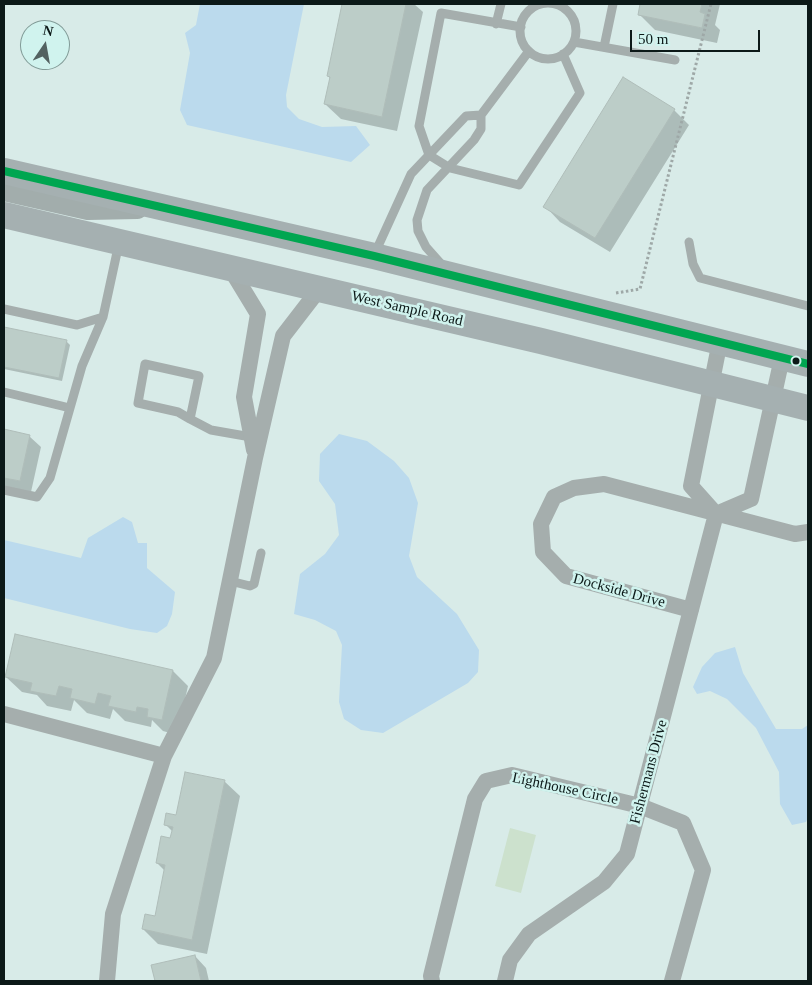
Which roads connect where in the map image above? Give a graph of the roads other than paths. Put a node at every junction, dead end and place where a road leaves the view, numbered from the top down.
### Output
1 (500, 4) edge
2 (613, 4) edge
3 (442, 8) edge
4 (496, 24) junction
5 (521, 27) junction
6 (574, 42) junction
7 (604, 47) junction
8 (530, 51) junction
9 (563, 54) junction
10 (675, 60) dead end
11 (481, 115) junction
12 (429, 155) junction
13 (450, 168) junction
14 (4, 171) edge
15 (4, 189) edge
16 (154, 206) junction
17 (4, 215) edge
18 (120, 241) junction
19 (689, 242) dead end
20 (374, 256) junction
21 (230, 268) junction
22 (450, 275) junction
23 (320, 288) junction
24 (808, 306) edge
25 (4, 309) edge
26 (103, 317) junction
27 (720, 342) junction
28 (782, 358) junction
29 (808, 364) edge
30 (712, 383) junction
31 (4, 392) edge
32 (774, 399) junction
33 (70, 408) junction
34 (808, 408) edge
35 (190, 419) junction
36 (251, 437) junction
37 (255, 458) junction
38 (4, 490) edge
39 (716, 514) junction
40 (808, 532) edge
41 (261, 553) dead end
42 (230, 581) junction
43 (691, 610) junction
44 (4, 714) edge
45 (164, 756) junction
46 (640, 806) junction
47 (108, 981) edge
48 (432, 981) edge
49 (505, 981) edge
50 (672, 981) edge

1 - 4 lane
2 - 7 lane
3 - 4 lane
3 - 12 lane
4 - 5 lane
5 - 6 lane
5 - 8 lane
6 - 7 lane
6 - 9 lane
7 - 10 lane
8 - 9 lane
8 - 11 lane
9 - 13 lane
11 - 12 lane
11 - 13 lane
12 - 13 lane
12 - 20 lane
13 - 22 lane
14 - 16 main road
15 - 16 street
16 - 20 main road
17 - 18 main road, West Sample Road
18 - 21 main road, West Sample Road
18 - 26 lane
19 - 24 lane
20 - 22 main road
21 - 23 main road, West Sample Road
21 - 36 street
22 - 27 main road
23 - 30 main road, West Sample Road
23 - 37 street
25 - 26 lane
26 - 33 lane
27 - 28 main road
27 - 30 street
28 - 29 main road
28 - 32 street
30 - 32 main road, West Sample Road
30 - 39 street
31 - 33 lane
32 - 34 main road, West Sample Road
32 - 39 street
33 - 38 lane
35 - 35 lane
35 - 36 lane
36 - 37 street
37 - 42 street
39 - 40 street, Dockside Drive
39 - 43 street, Fishermans Drive
39 - 43 street, Dockside Drive
41 - 42 lane
42 - 45 street
43 - 46 street, Fishermans Drive
44 - 45 street
45 - 47 street
46 - 48 street, Lighthouse Circle
46 - 49 street, Fishermans Drive
46 - 50 street, Lighthouse Circle

